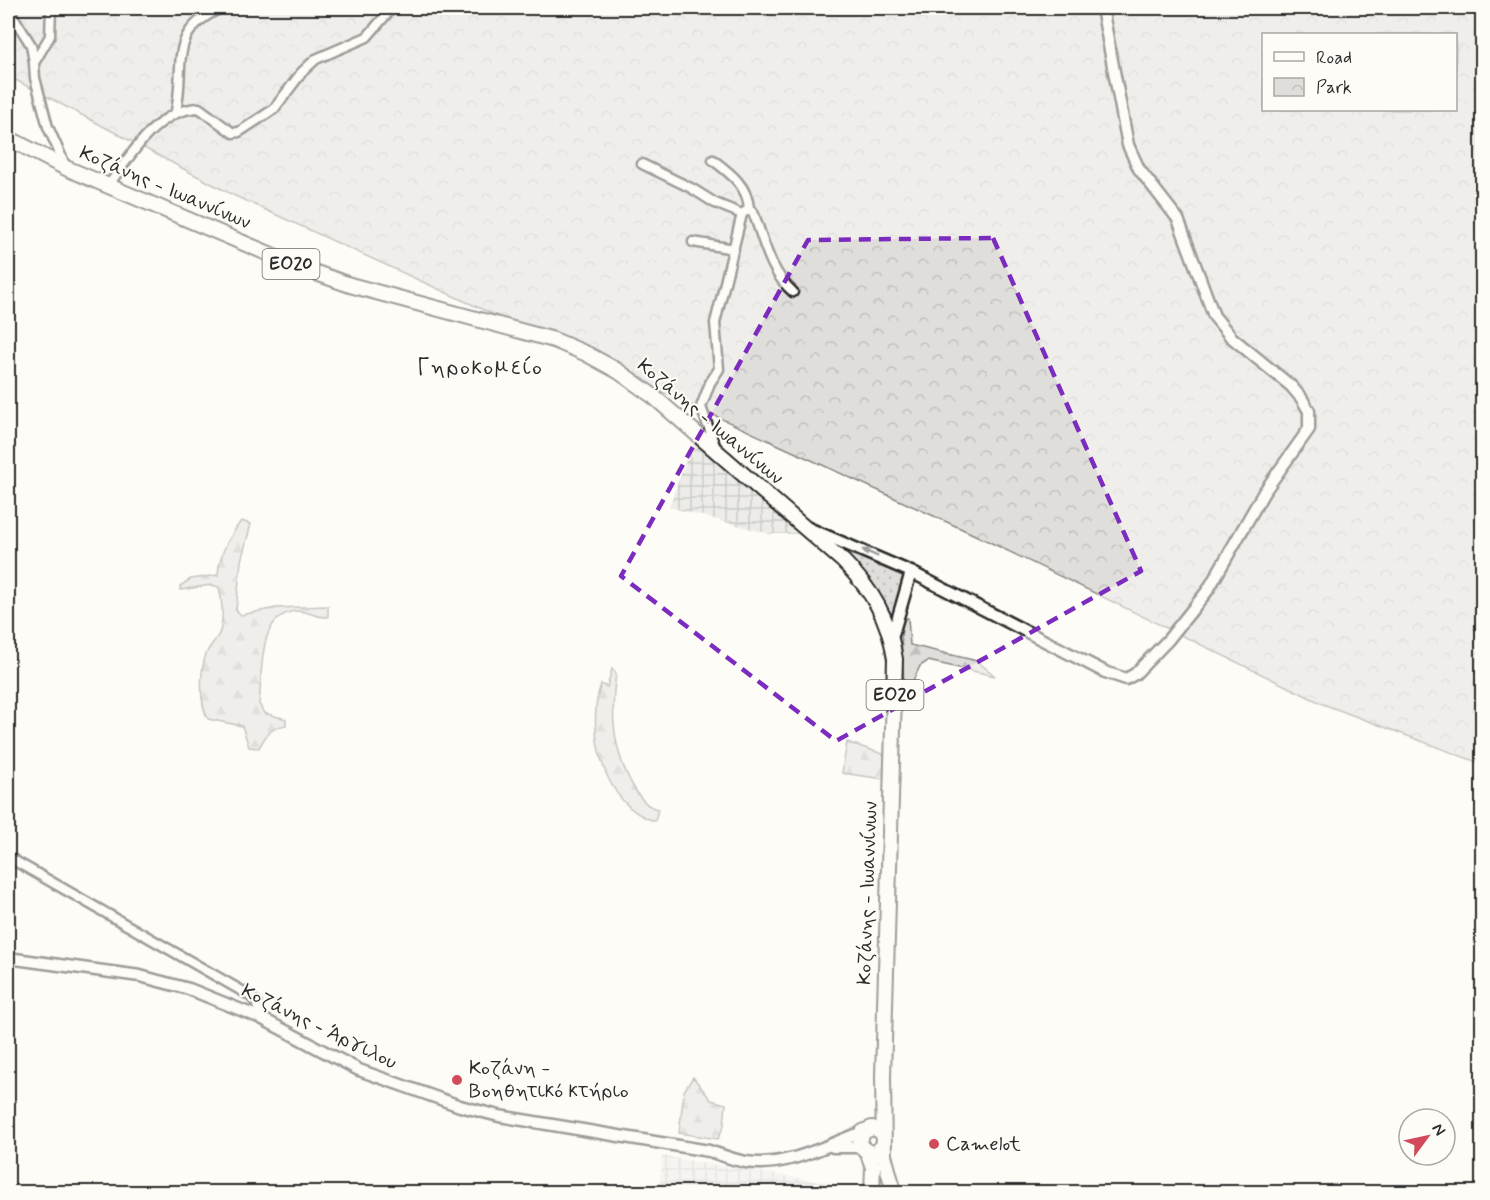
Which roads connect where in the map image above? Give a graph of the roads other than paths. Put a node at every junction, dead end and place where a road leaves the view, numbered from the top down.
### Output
1 (8, 8) edge
2 (51, 8) edge
3 (221, 8) edge
4 (392, 8) edge
5 (1102, 8) edge
6 (34, 63) junction
7 (176, 111) junction
8 (8, 138) edge
9 (713, 160) dead end
10 (642, 164) dead end
11 (66, 168) junction
12 (108, 186) junction
13 (746, 212) junction
14 (693, 242) dead end
15 (734, 249) junction
16 (792, 292) dead end
17 (718, 454) junction
18 (801, 525) junction
19 (911, 572) junction
20 (892, 638) junction
21 (8, 857) edge
22 (8, 958) edge
23 (261, 1018) junction
24 (883, 1076) junction
25 (865, 1131) junction
26 (883, 1140) junction
27 (824, 1148) junction
28 (865, 1149) junction
29 (872, 1192) edge
30 (894, 1192) edge

1 - 6 street
2 - 6 street
3 - 7 street
4 - 7 street
5 - 19 street
6 - 11 street
7 - 12 street
8 - 11 main road, Κοζάνης - Ιωαννίνων / ΕΟ20
9 - 13 street
10 - 13 street
11 - 12 main road, Κοζάνης - Ιωαννίνων / ΕΟ20
12 - 17 main road, Κοζάνης - Ιωαννίνων / ΕΟ20
13 - 15 street
13 - 16 street
14 - 15 street
15 - 17 street
17 - 18 main road, Κοζάνης - Ιωαννίνων / ΕΟ20
19 -> 18 street
18 - 20 main road, Κοζάνης - Ιωαννίνων / ΕΟ20
19 - 20 street
20 - 24 main road, Κοζάνης - Ιωαννίνων / ΕΟ20
21 - 23 street
22 - 23 street, Κοζάνης - Άργιλου
23 - 27 street, Κοζάνης - Άργιλου
24 - 25 main road, Κοζάνης - Ιωαννίνων / ΕΟ20
24 - 26 main road, Κοζάνης - Ιωαννίνων / ΕΟ20
25 - 26 main road
25 - 27 street
25 - 28 main road, ΕΟ20
26 - 28 main road
26 - 30 main road, Κοζάνης - Ιωαννίνων / ΕΟ20
27 - 28 street
28 - 29 main road, ΕΟ20

